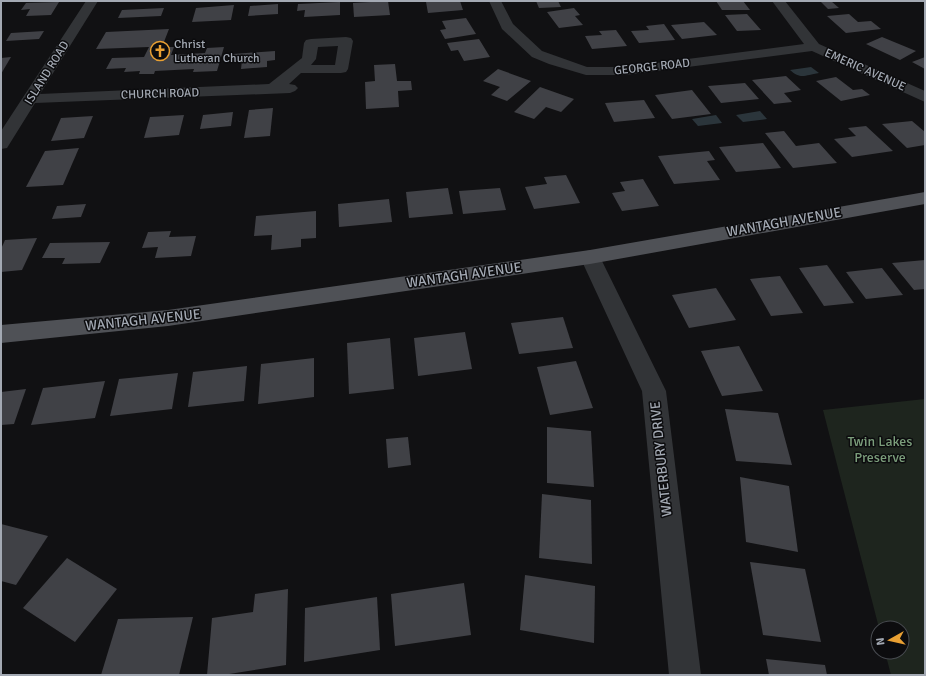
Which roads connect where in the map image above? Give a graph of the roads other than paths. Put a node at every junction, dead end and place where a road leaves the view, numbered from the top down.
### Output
1 (92, 1) edge
2 (495, 1) edge
3 (778, 1) edge
4 (814, 47) junction
5 (298, 69) dead end
6 (290, 88) dead end
7 (273, 89) junction
8 (925, 97) edge
9 (30, 99) junction
10 (1, 144) edge
11 (925, 198) edge
12 (590, 257) junction
13 (1, 334) edge
14 (685, 675) edge

1 - 9 street, ISLAND ROAD
2 - 4 street, GEORGE ROAD
3 - 4 street, EMERIC AVENUE
4 - 8 street, EMERIC AVENUE
5 - 7 street
6 - 7 street, CHURCH ROAD
7 - 9 street, CHURCH ROAD
9 - 10 street, ISLAND ROAD
11 - 12 main road, WANTAGH AVENUE
12 - 13 main road, WANTAGH AVENUE
12 - 14 street, WATERBURY DRIVE

